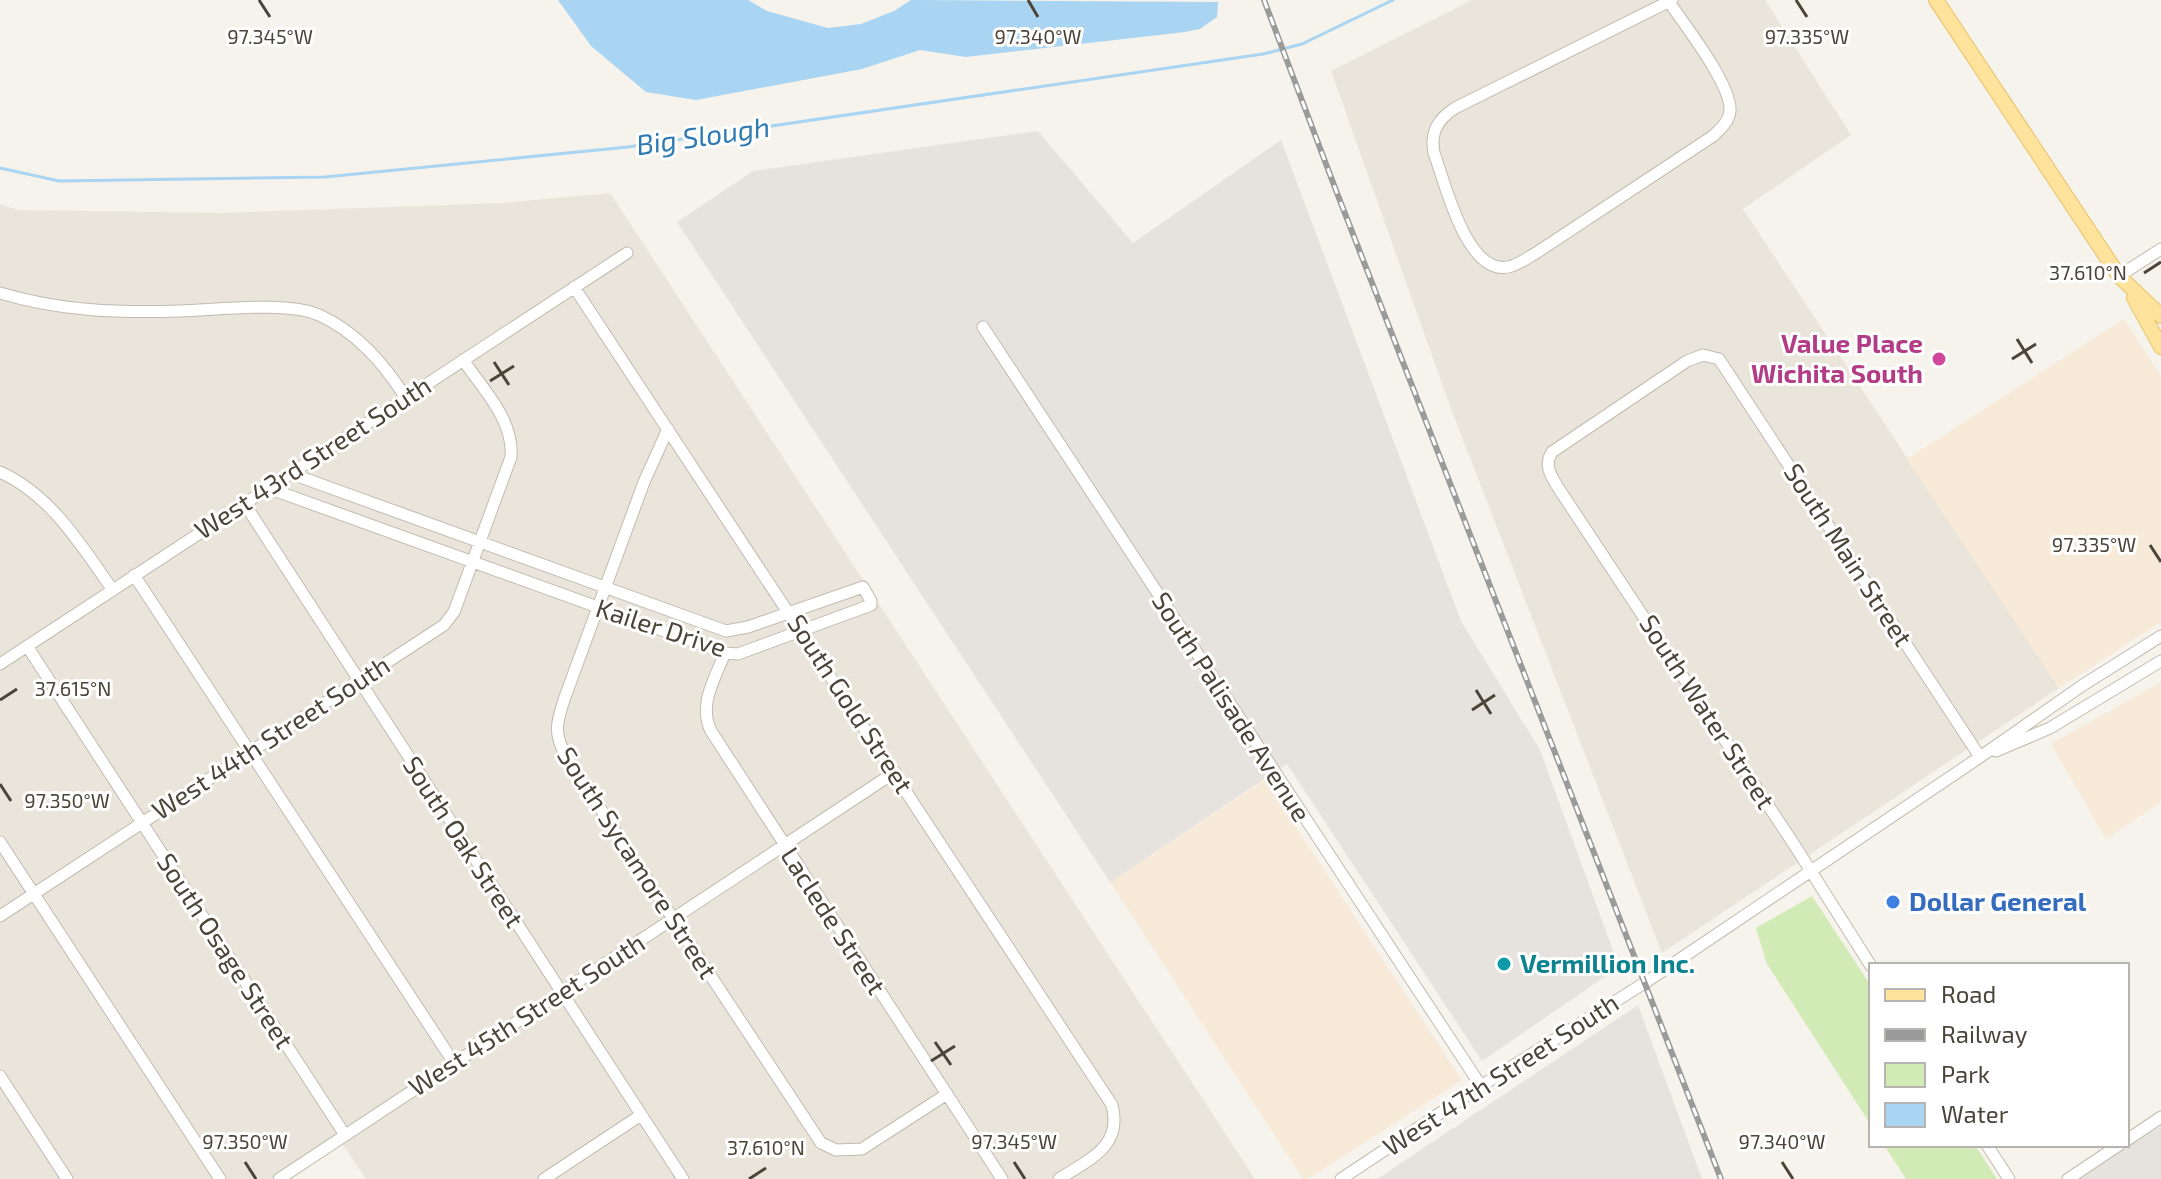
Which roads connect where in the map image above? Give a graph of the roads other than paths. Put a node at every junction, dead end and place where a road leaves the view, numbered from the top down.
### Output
1 (1936, 0) edge
2 (1671, 1) edge
3 (2161, 249) edge
4 (627, 253) dead end
5 (2124, 282) junction
6 (574, 287) junction
7 (0, 293) edge
8 (2161, 316) edge
9 (983, 327) dead end
10 (2161, 347) edge
11 (463, 360) junction
12 (406, 398) junction
13 (668, 429) junction
14 (1548, 457) joint
15 (0, 472) edge
16 (292, 474) junction
17 (268, 488) junction
18 (244, 503) junction
19 (479, 541) junction
20 (472, 562) junction
21 (134, 575) junction
22 (606, 588) junction
23 (112, 589) junction
24 (599, 608) junction
25 (789, 612) junction
26 (801, 630) junction
27 (2161, 636) edge
28 (27, 646) junction
29 (725, 653) junction
30 (2161, 661) edge
31 (0, 664) edge
32 (358, 681) junction
33 (250, 752) junction
34 (1980, 757) junction
35 (895, 772) junction
36 (142, 823) junction
37 (0, 842) edge
38 (784, 846) junction
39 (1811, 872) junction
40 (34, 894) junction
41 (0, 916) edge
42 (672, 919) junction
43 (1869, 963) edge
44 (561, 993) junction
45 (454, 1063) junction
46 (0, 1076) edge
47 (1481, 1086) junction
48 (947, 1094) junction
49 (641, 1115) junction
50 (2161, 1117) edge
51 (345, 1135) junction
52 (2129, 1139) edge
53 (1988, 1147) edge
54 (2116, 1147) edge
55 (67, 1179) edge
56 (220, 1179) edge
57 (279, 1179) edge
58 (544, 1179) edge
59 (683, 1179) edge
60 (1002, 1179) edge
61 (1059, 1179) edge
62 (1341, 1179) edge
63 (2009, 1179) edge
64 (2068, 1179) edge

1 - 5 main road
2 - 2 street
3 - 5 street
4 - 6 street, West 43rd Street South
5 - 8 main road
5 - 10 main road
6 - 11 street, West 43rd Street South
6 - 13 street, South Gold Street
7 - 12 street
9 - 47 street, South Palisade Avenue
11 - 12 street, West 43rd Street South
11 - 19 street
12 - 16 street, West 43rd Street South
13 - 22 street, South Sycamore Street
13 - 25 street, South Gold Street
14 - 34 street, South Main Street
14 - 39 street, South Water Street
15 - 23 street
16 - 17 street, West 43rd Street South
16 - 19 street, Kailer Drive
17 - 18 street, West 43rd Street South
17 - 20 street, Kailer Drive
18 - 21 street, West 43rd Street South
18 - 32 street, South Oak Street
19 - 20 street
19 - 22 street, Kailer Drive
20 - 24 street, Kailer Drive
20 - 32 street, West 44th Street South
21 - 23 street, West 43rd Street South
21 - 33 street
22 - 24 street, South Sycamore Street
22 - 25 street, Kailer Drive
23 - 28 street, West 43rd Street South
24 - 29 street, Kailer Drive
24 - 42 street, South Sycamore Street
25 - 26 street, South Gold Street
25 - 26 street, Kailer Drive
26 - 29 street, Kailer Drive
26 - 35 street, South Gold Street
27 - 34 street
28 - 31 street, West 43rd Street South
28 - 36 street, South Osage Street
29 - 38 street, Laclede Street
30 - 34 street
32 - 33 street, West 44th Street South
32 - 44 street, South Oak Street
33 - 36 street, West 44th Street South
33 - 45 street
34 - 39 street, West 47th Street South
35 - 38 street, West 45th Street South
35 - 61 street, South Gold Street
36 - 40 street, West 44th Street South
36 - 51 street, South Osage Street
37 - 40 street
38 - 42 street, West 45th Street South
38 - 48 street, Laclede Street
39 - 43 street, South Water Street
39 - 47 street, West 47th Street South
40 - 41 street, West 44th Street South
40 - 56 street
42 - 44 street, West 45th Street South
42 - 48 street, South Sycamore Street
44 - 45 street, West 45th Street South
44 - 49 street, South Oak Street
45 - 51 street, West 45th Street South
46 - 55 street
47 - 62 street, West 47th Street South
48 - 60 street, Laclede Street
49 - 58 street
49 - 59 street, South Oak Street
50 - 52 street
51 - 57 street, West 45th Street South
53 - 63 street
54 - 64 street

